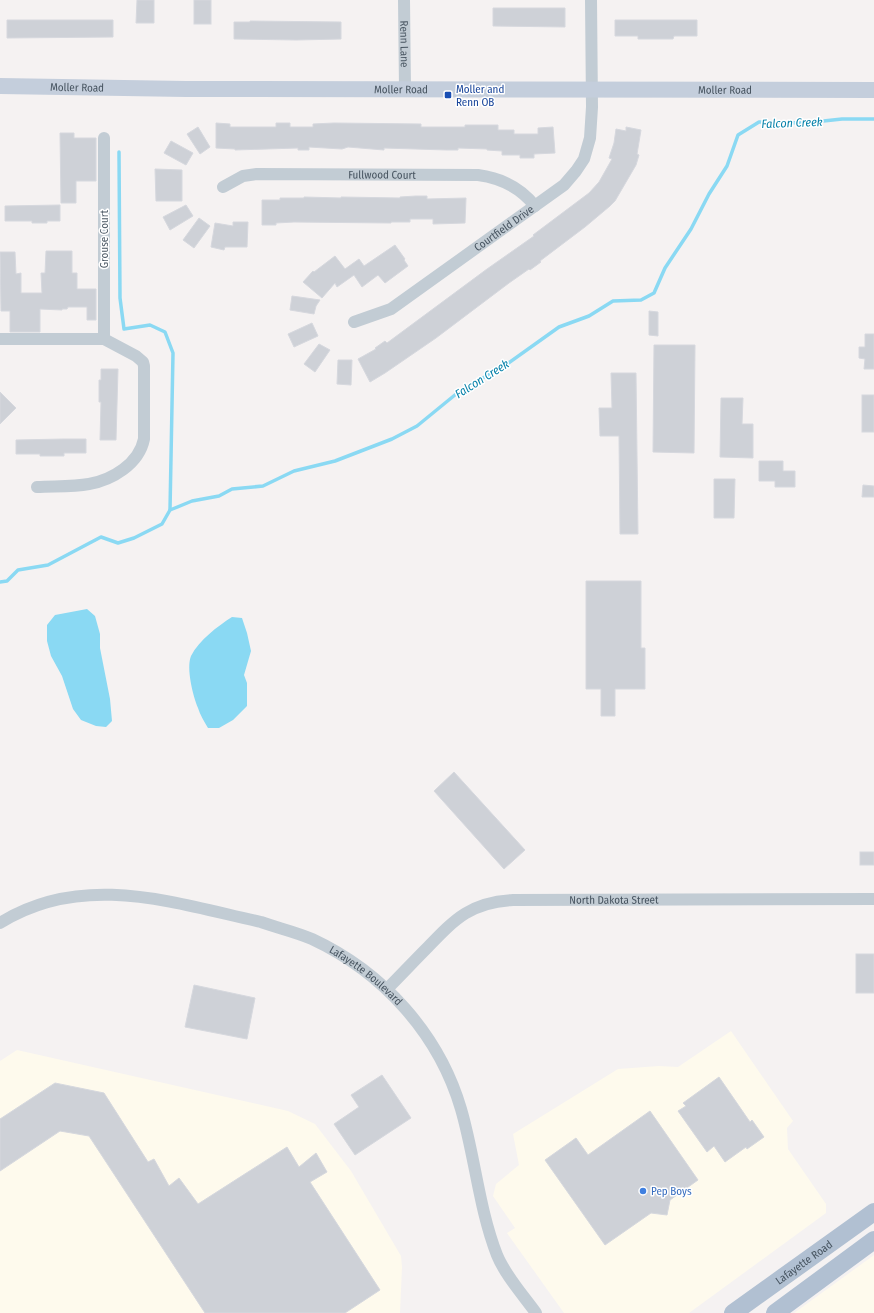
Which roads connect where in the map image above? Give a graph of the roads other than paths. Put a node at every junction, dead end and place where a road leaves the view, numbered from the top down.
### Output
1 (404, 0) edge
2 (591, 0) edge
3 (0, 86) edge
4 (405, 89) junction
5 (592, 89) junction
6 (874, 90) edge
7 (104, 138) dead end
8 (223, 187) dead end
9 (535, 206) junction
10 (354, 322) dead end
11 (0, 339) edge
12 (104, 339) junction
13 (37, 487) dead end
14 (874, 899) edge
15 (0, 923) edge
16 (387, 989) junction
17 (874, 1212) edge
18 (874, 1240) edge
19 (536, 1313) edge
20 (733, 1313) edge
21 (775, 1313) edge

1 - 4 street, Renn Lane
2 - 5 street, Courtfield Drive
3 - 4 street, Moller Road
4 - 5 street, Moller Road
5 - 6 street, Moller Road
5 - 9 street, Courtfield Drive
7 - 12 street, Grouse Court
8 - 9 street, Fullwood Court
9 - 10 street, Courtfield Drive
11 - 12 street
12 - 13 street
14 - 16 street, North Dakota Street
15 - 16 street, Lafayette Boulevard
16 - 19 street, Lafayette Boulevard
17 - 20 main road, Lafayette Road
18 - 21 main road

